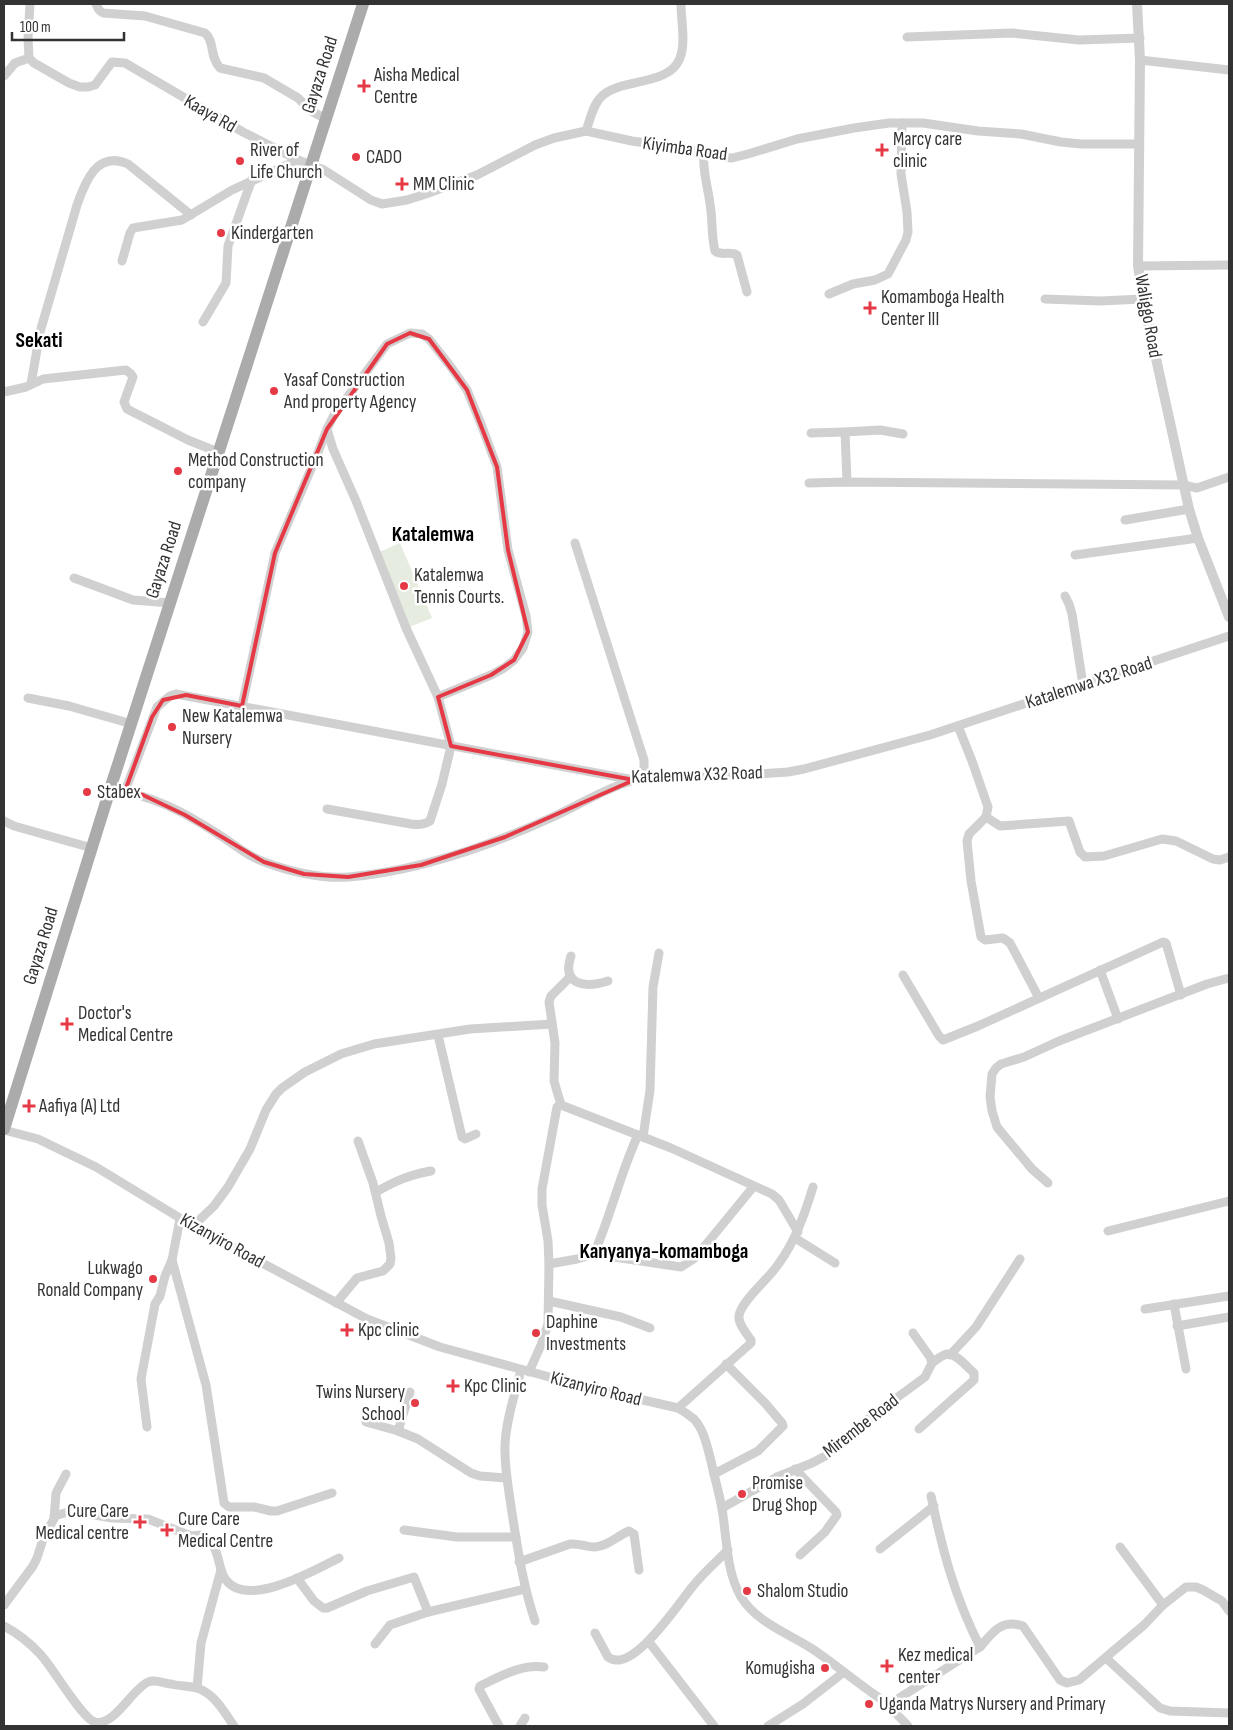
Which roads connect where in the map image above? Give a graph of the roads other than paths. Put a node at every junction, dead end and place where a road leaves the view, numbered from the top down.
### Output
1 (30, 4) edge
2 (96, 4) edge
3 (362, 4) edge
4 (681, 4) edge
5 (1137, 4) edge
6 (907, 37) dead end
7 (1140, 38) junction
8 (29, 58) junction
9 (1140, 60) junction
10 (1229, 70) edge
11 (4, 76) edge
12 (326, 119) junction
13 (902, 123) junction
14 (586, 131) junction
15 (1139, 144) junction
16 (704, 153) junction
17 (298, 160) junction
18 (311, 165) junction
19 (252, 180) junction
20 (191, 215) junction
21 (122, 261) dead end
22 (1229, 265) edge
23 (1138, 266) junction
24 (747, 292) dead end
25 (829, 294) dead end
26 (1045, 299) dead end
27 (1143, 299) junction
28 (203, 322) dead end
29 (30, 384) junction
30 (4, 392) edge
31 (327, 429) junction
32 (845, 432) junction
33 (811, 433) dead end
34 (903, 434) dead end
35 (218, 452) junction
36 (1229, 477) edge
37 (847, 482) junction
38 (809, 483) dead end
39 (1183, 485) junction
40 (1189, 509) junction
41 (1125, 520) dead end
42 (1198, 538) junction
43 (575, 543) dead end
44 (1076, 555) dead end
45 (74, 578) dead end
46 (1064, 596) dead end
47 (170, 603) junction
48 (1229, 617) edge
49 (1229, 636) edge
50 (1084, 685) junction
51 (438, 697) junction
52 (28, 698) dead end
53 (242, 706) junction
54 (132, 724) junction
55 (958, 726) junction
56 (451, 746) junction
57 (644, 779) junction
58 (634, 780) junction
59 (110, 790) junction
60 (125, 792) junction
61 (327, 809) dead end
62 (986, 817) junction
63 (4, 821) edge
64 (92, 848) junction
65 (1229, 857) edge
66 (659, 952) dead end
67 (570, 956) dead end
68 (1100, 970) junction
69 (903, 974) dead end
70 (570, 977) junction
71 (1229, 978) edge
72 (608, 981) dead end
73 (1181, 995) junction
74 (1039, 998) junction
75 (1118, 1019) junction
76 (552, 1024) junction
77 (438, 1035) junction
78 (561, 1105) junction
79 (4, 1129) edge
80 (476, 1134) dead end
81 (640, 1136) junction
82 (358, 1140) dead end
83 (431, 1171) dead end
84 (1048, 1183) dead end
85 (754, 1186) junction
86 (813, 1187) dead end
87 (376, 1192) junction
88 (1229, 1201) edge
89 (180, 1219) junction
90 (193, 1226) junction
91 (1108, 1231) dead end
92 (796, 1235) junction
93 (594, 1254) junction
94 (1020, 1259) dead end
95 (172, 1260) junction
96 (549, 1264) junction
97 (834, 1264) dead end
98 (1229, 1296) edge
99 (549, 1301) junction
100 (336, 1303) junction
101 (1174, 1304) junction
102 (1145, 1309) dead end
103 (1229, 1317) edge
104 (1177, 1326) junction
105 (650, 1328) dead end
106 (913, 1332) dead end
107 (950, 1355) junction
108 (932, 1363) junction
109 (726, 1364) junction
110 (1186, 1370) dead end
111 (525, 1371) junction
112 (410, 1392) dead end
113 (678, 1408) junction
114 (366, 1422) dead end
115 (147, 1427) dead end
116 (919, 1430) dead end
117 (398, 1431) junction
118 (795, 1470) junction
119 (66, 1474) dead end
120 (714, 1474) junction
121 (506, 1478) junction
122 (332, 1493) dead end
123 (932, 1496) dead end
124 (934, 1506) junction
125 (722, 1508) junction
126 (54, 1516) junction
127 (404, 1530) dead end
128 (516, 1537) junction
129 (1120, 1546) dead end
130 (880, 1549) dead end
131 (728, 1550) junction
132 (800, 1555) dead end
133 (339, 1558) dead end
134 (519, 1562) junction
135 (221, 1570) junction
136 (639, 1570) dead end
137 (297, 1578) junction
138 (525, 1589) junction
139 (4, 1605) edge
140 (1163, 1605) junction
141 (1229, 1611) edge
142 (428, 1612) junction
143 (535, 1622) dead end
144 (4, 1626) edge
145 (595, 1633) dead end
146 (649, 1642) junction
147 (375, 1644) dead end
148 (980, 1647) junction
149 (1106, 1658) junction
150 (544, 1667) dead end
151 (844, 1672) junction
152 (197, 1688) junction
153 (888, 1705) junction
154 (1229, 1713) edge
155 (234, 1726) edge
156 (499, 1726) edge
157 (714, 1726) edge
158 (768, 1726) edge
159 (908, 1726) edge

1 - 8 street
2 - 12 street
3 - 12 main road, Gayaza Road
4 - 14 street
5 - 7 street, Waliggo Road
6 - 7 street
7 - 9 street, Waliggo Road
8 - 11 street
8 - 17 street, Kaaya Rd
9 - 10 street
9 - 15 street, Waliggo Road
12 - 18 main road, Gayaza Road
13 - 15 street, Kiyimba Road
13 - 16 street, Kiyimba Road
13 - 25 street
14 - 16 street, Kiyimba Road
14 - 18 street, Kiyimba Road
15 - 23 street, Waliggo Road
16 - 24 street
17 - 18 street, Kaaya Rd
17 - 19 street
18 - 35 main road, Gayaza Road
19 - 20 street
19 - 28 street
20 - 21 street
20 - 29 street
22 - 23 street
23 - 27 street, Waliggo Road
26 - 27 street
27 - 39 street, Waliggo Road
29 - 30 street
29 - 35 street
31 - 51 street
31 - 51 street
31 - 53 street
32 - 33 street
32 - 34 street
32 - 37 street
35 - 47 main road, Gayaza Road
36 - 39 street
37 - 38 street
37 - 39 street
39 - 40 street, Waliggo Road
40 - 41 street
40 - 42 street, Waliggo Road
42 - 44 street
42 - 48 street, Waliggo Road
43 - 57 street
45 - 47 street
46 - 50 street
47 - 54 main road, Gayaza Road
49 - 50 street, Katalemwa X32 Road
50 - 55 street, Katalemwa X32 Road
51 - 56 street
52 - 54 street
53 - 56 street, Katalemwa X32 Road
53 - 60 street, Katalemwa X32 Road
54 - 59 main road, Gayaza Road
55 - 57 street, Katalemwa X32 Road
55 - 62 street
56 - 58 street, Katalemwa X32 Road
56 - 61 street
57 - 58 street, Katalemwa X32 Road
58 - 60 street
59 - 60 street
59 - 64 main road, Gayaza Road
62 - 65 street
62 - 74 street
63 - 64 street
64 - 79 main road, Gayaza Road
66 - 81 street
67 - 70 street
68 - 73 street
68 - 74 street
68 - 75 street
69 - 74 street
70 - 72 street
70 - 76 street
71 - 73 street
73 - 75 street
75 - 84 street
76 - 77 street
76 - 78 street
77 - 80 street
77 - 90 street
78 - 81 street
78 - 96 street
79 - 89 street, Kizanyiro Road
81 - 85 street
81 - 93 street
82 - 87 street
83 - 87 street
85 - 92 street
85 - 93 street
86 - 92 street
87 - 100 street
88 - 91 street
89 - 90 street, Kizanyiro Road
89 - 95 street
90 - 100 street, Kizanyiro Road
92 - 97 street
92 - 109 street
93 - 96 street
94 - 107 street
95 - 115 street
95 - 122 street
96 - 99 street
98 - 101 street
99 - 105 street
99 - 111 street
100 - 111 street, Kizanyiro Road
101 - 102 street
101 - 104 street
103 - 104 street
104 - 110 street
106 - 108 street
107 - 108 street
107 - 116 street
108 - 118 street, Mirembe Road
109 - 113 street
109 - 120 street
111 - 113 street, Kizanyiro Road
111 - 121 street
112 - 117 street
113 - 120 street, Kizanyiro Road
114 - 117 street
117 - 121 street
118 - 125 street, Mirembe Road
118 - 132 street
119 - 126 street
120 - 125 street, Kizanyiro Road
121 - 128 street
123 - 124 street
124 - 130 street
124 - 148 street
125 - 131 street, Kizanyiro Road
126 - 135 street
126 - 139 street
127 - 128 street
128 - 134 street
129 - 140 street
131 - 146 street
131 - 151 street, Kizanyiro Road
133 - 137 street
134 - 136 street
134 - 138 street
135 - 137 street
135 - 152 street
137 - 142 street
138 - 142 street
138 - 143 street
140 - 141 street
140 - 149 street
142 - 147 street
144 - 152 street
145 - 146 street
146 - 157 street
148 - 149 street
148 - 153 street
149 - 154 street
150 - 156 street
151 - 153 street, Kizanyiro Road
151 - 158 street
152 - 155 street
153 - 159 street, Kizanyiro Road

